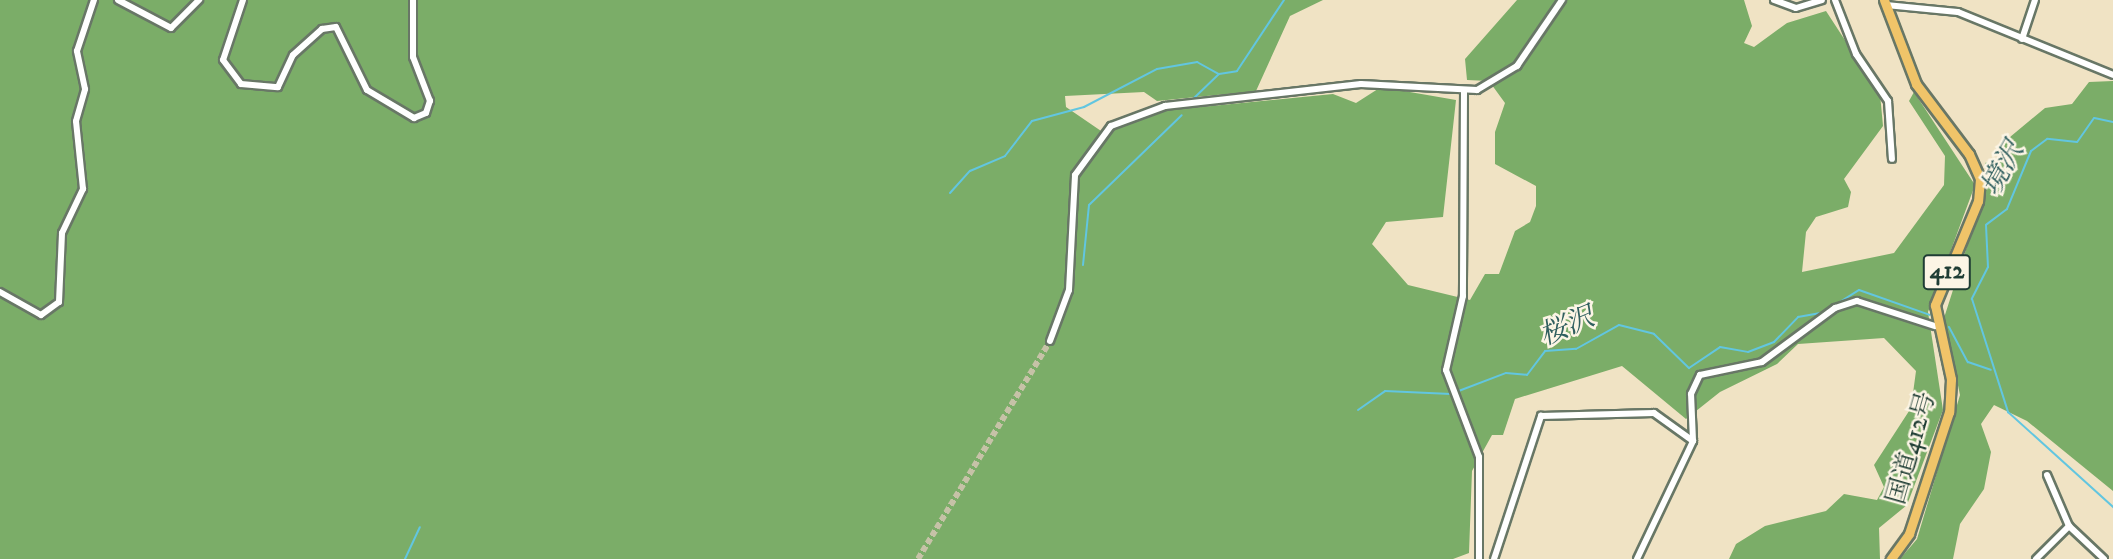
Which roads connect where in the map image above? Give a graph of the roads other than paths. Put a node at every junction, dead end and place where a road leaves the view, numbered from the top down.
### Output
1 (94, 0) edge
2 (118, 0) edge
3 (199, 0) edge
4 (243, 0) edge
5 (413, 0) edge
6 (1562, 0) edge
7 (1774, 0) edge
8 (1822, 0) edge
9 (1835, 0) edge
10 (2035, 0) edge
11 (1885, 2) edge
12 (2022, 38) junction
13 (2113, 75) edge
14 (1464, 92) junction
15 (1892, 159) dead end
16 (0, 292) edge
17 (1936, 326) junction
18 (1050, 341) tunnel mouth
19 (1693, 441) junction
20 (2047, 475) dead end
21 (2069, 526) junction
22 (1479, 559) edge
23 (1494, 559) edge
24 (1637, 559) edge
25 (1891, 559) edge
26 (2036, 559) edge
27 (2104, 559) edge

1 - 16 street
2 - 3 street
4 - 5 street
6 - 14 street
7 - 8 street
9 - 15 street
10 - 12 street
11 - 12 street
11 - 17 highway, 国道412号 / 412
12 - 13 street
14 - 18 street
14 - 22 street
17 - 19 street
17 - 25 highway, 国道412号 / 412
19 - 23 street
19 - 24 street
20 - 21 street
21 - 26 street
21 - 27 street

